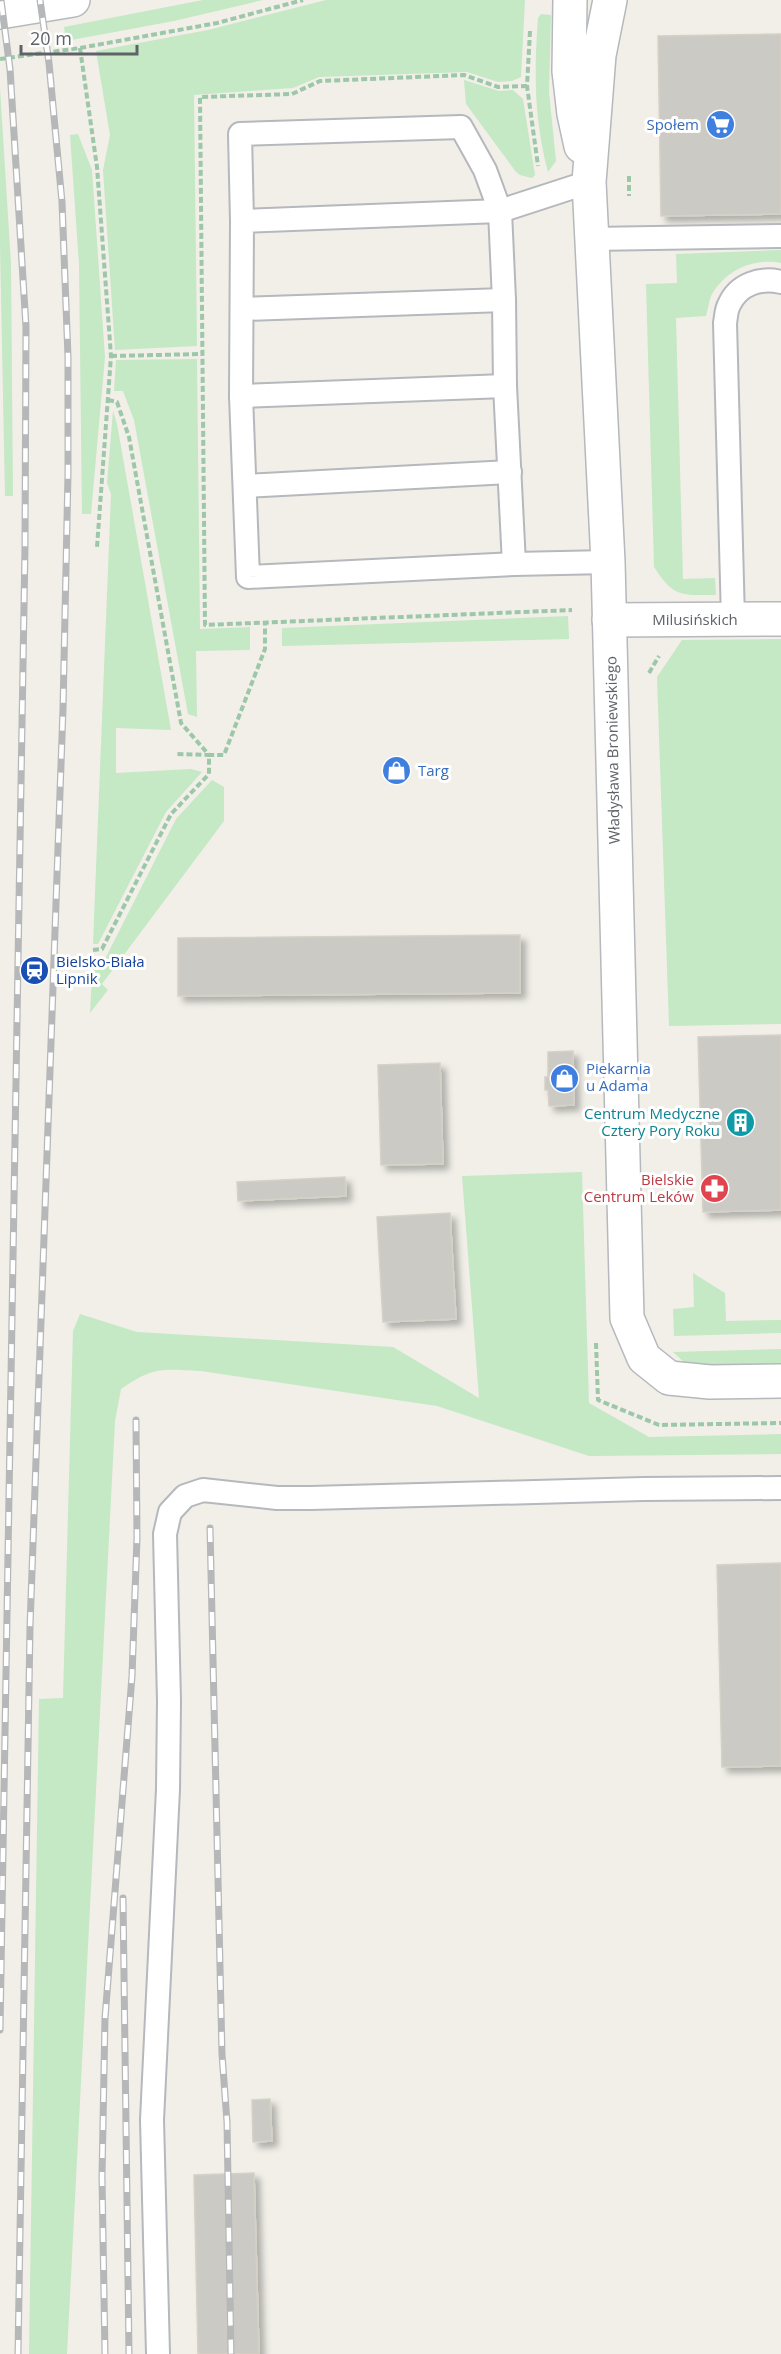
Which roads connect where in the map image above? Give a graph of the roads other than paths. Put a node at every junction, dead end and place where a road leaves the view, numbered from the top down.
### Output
1 (73, 0) edge
2 (570, 0) edge
3 (610, 0) edge
4 (0, 12) edge
5 (589, 182) junction
6 (500, 211) junction
7 (242, 221) junction
8 (781, 236) edge
9 (591, 239) junction
10 (781, 282) edge
11 (504, 300) junction
12 (243, 309) junction
13 (505, 386) junction
14 (241, 396) junction
15 (510, 472) junction
16 (245, 486) junction
17 (608, 562) junction
18 (514, 564) junction
19 (609, 620) junction
20 (733, 620) junction
21 (781, 620) edge
22 (781, 1381) edge
23 (781, 1488) edge
24 (158, 2354) edge

1 - 4 street
2 - 5 street, Władysława Broniewskiego
3 - 5 street, Władysława Broniewskiego
5 - 6 lane
5 - 9 street, Władysława Broniewskiego
6 - 7 lane
6 - 7 lane
6 - 11 lane
7 - 12 lane
8 - 9 lane
9 - 17 street, Władysława Broniewskiego
10 - 20 lane
11 - 12 lane
11 - 13 lane
12 - 14 lane
13 - 14 lane
13 - 15 lane
14 - 16 lane
15 - 16 lane
15 - 18 lane
16 - 18 lane
17 - 18 lane
17 - 19 street, Władysława Broniewskiego
19 - 20 street, Milusińskich
19 - 22 street, Władysława Broniewskiego
20 - 21 street, Milusińskich
23 - 24 lane

